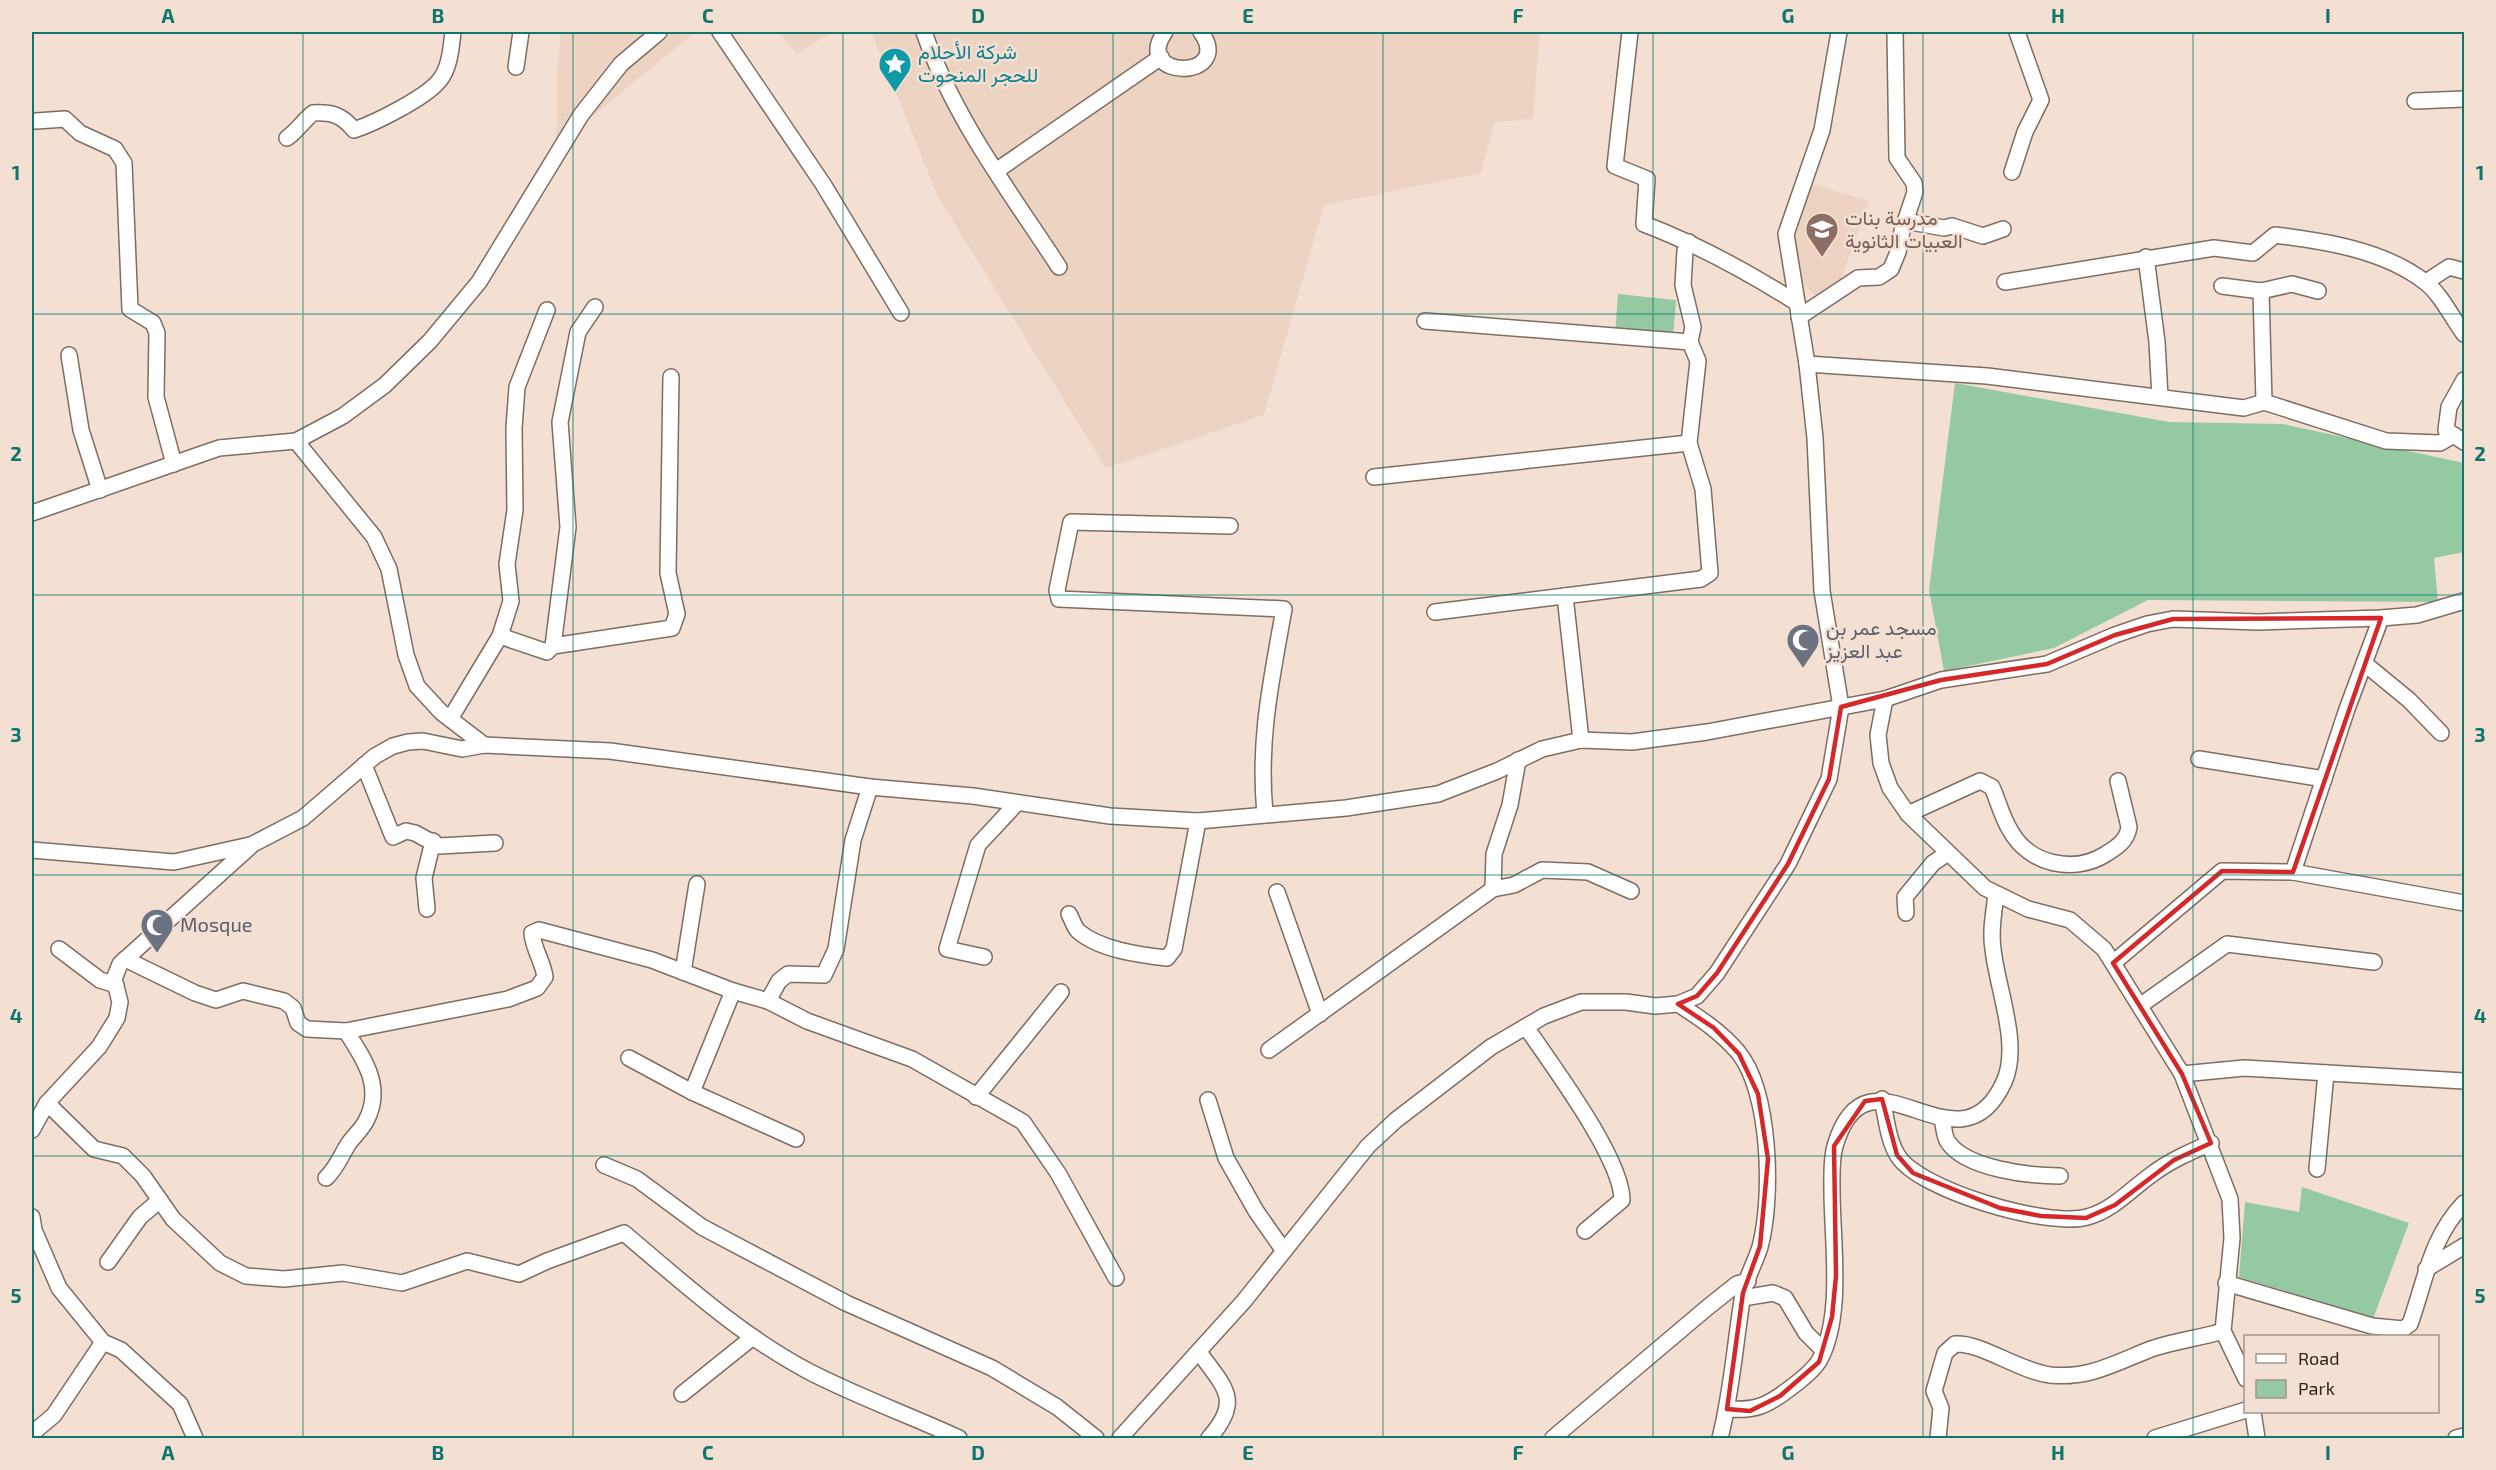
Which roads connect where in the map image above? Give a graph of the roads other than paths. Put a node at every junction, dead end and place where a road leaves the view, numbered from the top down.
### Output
1 (453, 32) edge
2 (521, 32) edge
3 (659, 32) edge
4 (720, 32) edge
5 (924, 32) edge
6 (1165, 32) edge
7 (1201, 32) edge
8 (1630, 32) edge
9 (1839, 32) edge
10 (1896, 32) edge
11 (2017, 32) edge
12 (1161, 57) junction
13 (516, 67) dead end
14 (2464, 99) edge
15 (2415, 101) dead end
16 (36, 121) dead end
17 (287, 138) dead end
18 (996, 171) junction
19 (2012, 172) dead end
20 (1905, 221) junction
21 (2003, 229) dead end
22 (1689, 242) junction
23 (2146, 257) junction
24 (1059, 267) dead end
25 (2464, 271) edge
26 (2005, 282) dead end
27 (2426, 282) junction
28 (2222, 286) dead end
29 (2261, 291) junction
30 (2318, 291) dead end
31 (596, 307) dead end
32 (547, 310) dead end
33 (1798, 310) junction
34 (901, 313) dead end
35 (1425, 321) dead end
36 (2464, 334) edge
37 (1690, 342) junction
38 (69, 355) dead end
39 (1807, 364) junction
40 (671, 377) dead end
41 (2464, 380) edge
42 (2160, 397) junction
43 (2264, 402) junction
44 (2459, 438) edge
45 (296, 441) junction
46 (1689, 443) junction
47 (174, 464) junction
48 (1374, 477) dead end
49 (100, 490) junction
50 (32, 513) edge
51 (1230, 526) dead end
52 (1565, 596) junction
53 (2464, 602) edge
54 (1435, 612) dead end
55 (2381, 618) junction
56 (500, 636) junction
57 (553, 646) junction
58 (2364, 663) junction
59 (1885, 699) junction
60 (1840, 707) junction
61 (450, 719) junction
62 (2441, 732) dead end
63 (1581, 740) junction
64 (484, 745) junction
65 (2199, 759) dead end
66 (1518, 760) junction
67 (364, 765) junction
68 (2324, 779) junction
69 (2118, 781) dead end
70 (870, 787) junction
71 (1017, 803) junction
72 (1265, 814) junction
73 (1908, 814) junction
74 (1198, 821) junction
75 (433, 841) junction
76 (495, 843) dead end
77 (253, 844) junction
78 (32, 850) edge
79 (1948, 853) junction
80 (2293, 872) junction
81 (697, 884) dead end
82 (1493, 888) junction
83 (1631, 891) dead end
84 (1277, 892) dead end
85 (1996, 894) junction
86 (2464, 903) edge
87 (427, 909) dead end
88 (1906, 913) dead end
89 (1069, 914) dead end
90 (59, 949) dead end
91 (984, 957) dead end
92 (125, 959) junction
93 (2374, 962) dead end
94 (2113, 963) junction
95 (683, 972) junction
96 (116, 985) junction
97 (733, 991) junction
98 (1061, 992) dead end
99 (768, 1001) junction
100 (1678, 1004) junction
101 (2141, 1005) junction
102 (1320, 1014) junction
103 (1526, 1027) junction
104 (346, 1032) junction
105 (1269, 1050) dead end
106 (629, 1058) dead end
107 (2326, 1073) junction
108 (2182, 1074) junction
109 (2464, 1081) edge
110 (692, 1092) junction
111 (976, 1097) junction
112 (1882, 1099) junction
113 (1208, 1100) dead end
114 (47, 1103) junction
115 (1942, 1119) junction
116 (32, 1130) edge
117 (796, 1139) dead end
118 (2211, 1143) junction
119 (604, 1165) dead end
120 (2317, 1169) dead end
121 (2060, 1176) dead end
122 (326, 1178) dead end
123 (160, 1200) junction
124 (2464, 1203) edge
125 (32, 1217) edge
126 (1585, 1231) dead end
127 (2464, 1246) edge
128 (1284, 1251) junction
129 (108, 1262) dead end
130 (2426, 1269) junction
131 (1116, 1278) dead end
132 (1748, 1281) junction
133 (2226, 1283) junction
134 (1743, 1298) junction
135 (2223, 1331) junction
136 (753, 1337) junction
137 (103, 1342) junction
138 (1823, 1350) junction
139 (1199, 1352) junction
140 (2244, 1375) edge
141 (682, 1394) dead end
142 (1727, 1409) junction
143 (2244, 1411) edge
144 (2253, 1413) edge
145 (32, 1430) edge
146 (2464, 1436) edge
147 (195, 1438) edge
148 (959, 1438) edge
149 (1096, 1438) edge
150 (1120, 1438) edge
151 (1209, 1438) edge
152 (1553, 1438) edge
153 (1720, 1438) edge
154 (1938, 1438) edge
155 (2155, 1438) edge
156 (2257, 1438) edge
157 (2456, 1438) edge

1 - 17 street
2 - 13 street
3 - 45 street
4 - 34 street
5 - 18 street
6 - 12 street
7 - 12 street
8 - 22 street
9 - 33 street
10 - 20 street
11 - 19 street
12 - 18 street
14 - 15 street
16 - 47 street
18 - 24 street
20 - 21 street
20 - 33 street
22 - 33 street
22 - 37 street
23 - 26 street
23 - 27 street
23 - 42 street
25 - 27 street
27 - 36 street
28 - 29 street
29 - 30 street
29 - 43 street
31 - 57 street
32 - 56 street
33 - 39 street
35 - 37 street
37 - 46 street
38 - 49 street
39 - 42 street
39 - 60 street
40 - 57 street
41 - 44 street
42 - 43 street
43 - 44 street
45 - 47 street
45 - 61 street
46 - 48 street
46 - 52 street
47 - 49 street
49 - 50 street
51 - 72 street
52 - 54 street
52 - 63 street
53 - 55 street
55 - 58 street
55 - 59 street
56 - 57 street
56 - 61 street
58 - 62 street
58 - 68 street
59 - 60 street
59 - 73 street
60 - 63 street
60 - 100 street
61 - 64 street
63 - 66 street
64 - 67 street
64 - 70 street
65 - 68 street
66 - 72 street
66 - 82 street
67 - 75 street
67 - 77 street
68 - 80 street
69 - 73 street
70 - 71 street
70 - 99 street
71 - 74 street
71 - 91 street
72 - 74 street
73 - 79 street
74 - 89 street
75 - 76 street
75 - 87 street
77 - 78 street
77 - 92 street
79 - 85 street
79 - 88 street
80 - 86 street
80 - 94 street
81 - 95 street
82 - 83 street
82 - 102 street
84 - 102 street
85 - 94 street
85 - 115 street
90 - 96 street
92 - 96 street
92 - 104 street
93 - 101 street
94 - 101 street
95 - 97 street
95 - 104 street
96 - 114 street
97 - 99 street
97 - 110 street
98 - 111 street
99 - 111 street
100 - 103 street
100 - 132 street
101 - 108 street
102 - 105 street
103 - 126 street
103 - 128 street
104 - 122 street
106 - 110 street
107 - 108 street
107 - 109 street
107 - 120 street
108 - 118 street
110 - 117 street
111 - 131 street
112 - 115 street
112 - 118 street
112 - 138 street
113 - 128 street
114 - 116 street
114 - 123 street
115 - 121 street
118 - 133 street
119 - 149 street
123 - 129 street
123 - 136 street
124 - 130 street
125 - 137 street
127 - 130 street
128 - 139 street
130 - 133 street
132 - 134 street
132 - 152 street
133 - 135 street
134 - 138 street
134 - 142 street
135 - 140 street
135 - 154 street
136 - 141 street
136 - 148 street
137 - 145 street
137 - 147 street
138 - 142 street
139 - 150 street
139 - 151 street
142 - 153 street
143 - 155 street
144 - 156 street
146 - 157 street

